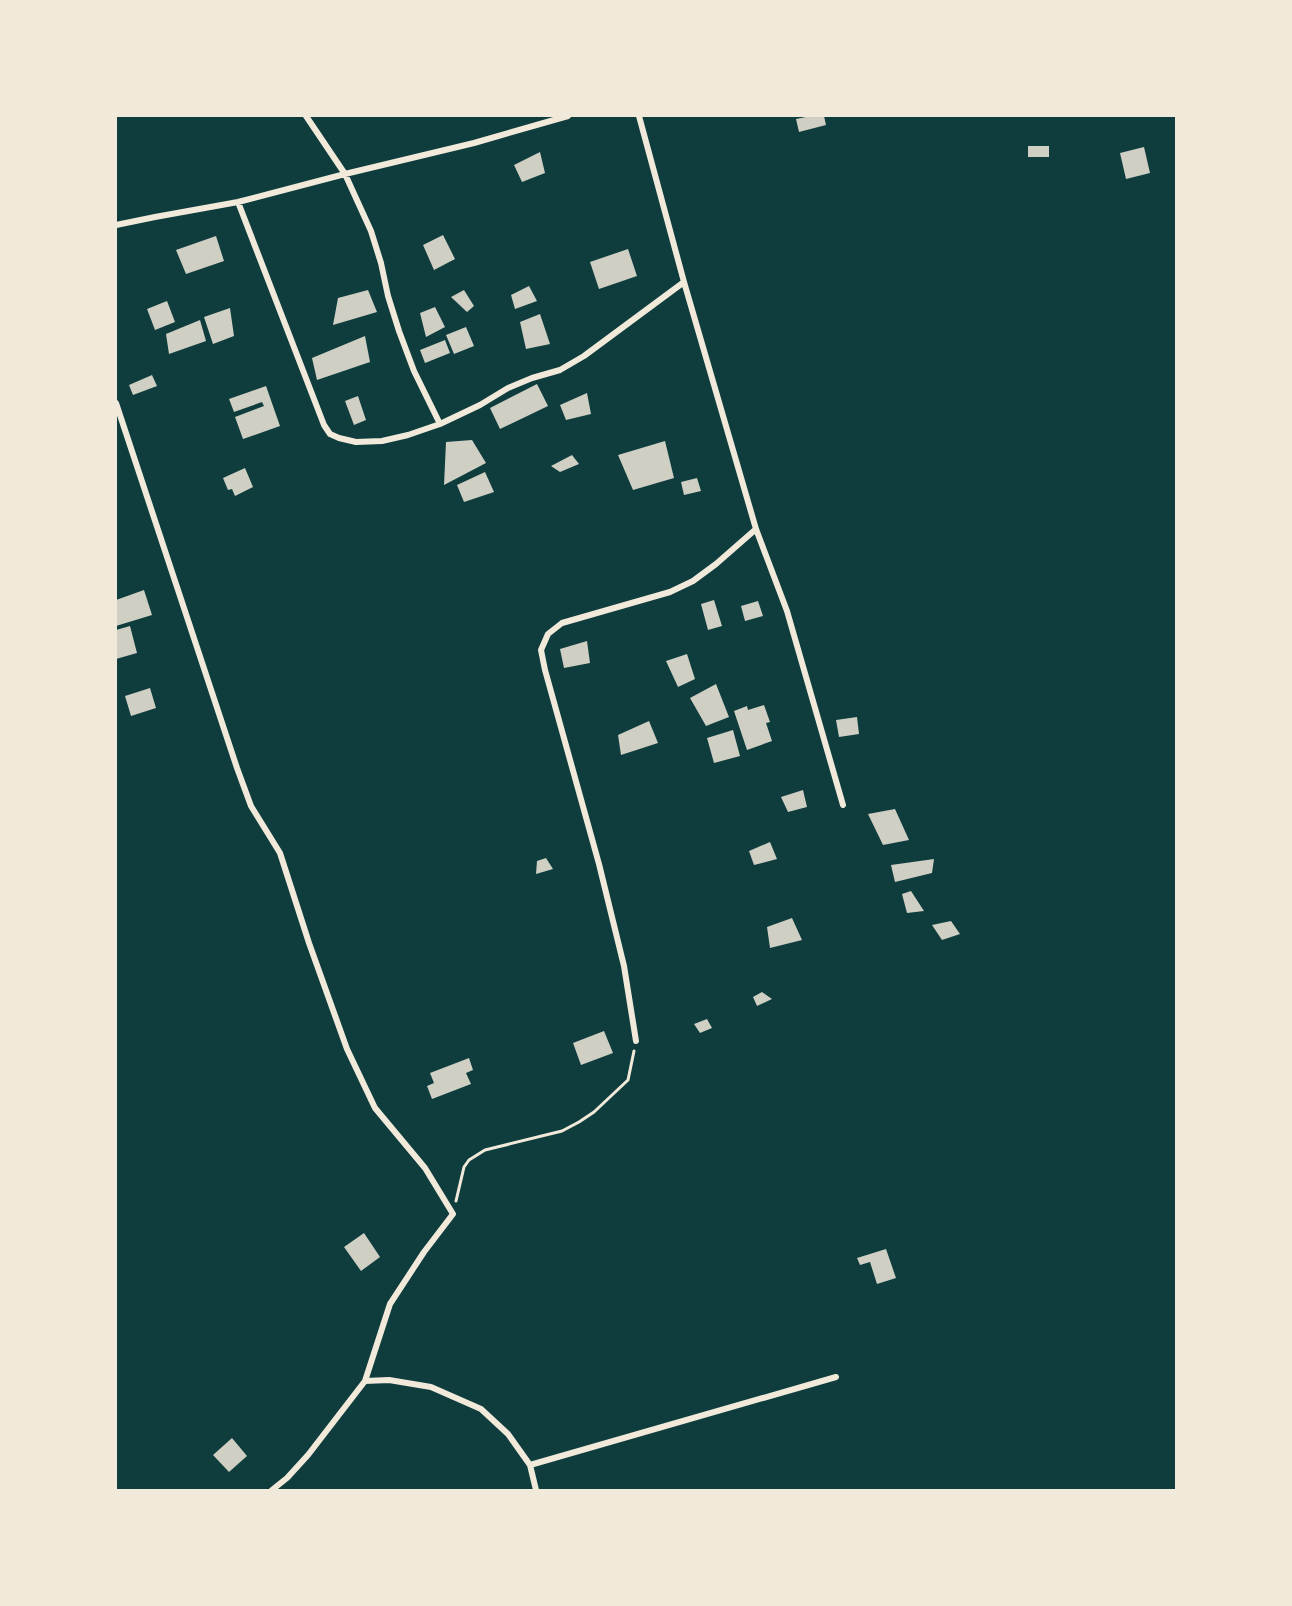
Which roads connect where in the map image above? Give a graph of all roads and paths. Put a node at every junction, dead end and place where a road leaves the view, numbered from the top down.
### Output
1 (306, 116) edge
2 (568, 116) edge
3 (639, 116) edge
4 (345, 174) junction
5 (238, 202) junction
6 (116, 225) edge
7 (684, 282) junction
8 (116, 404) edge
9 (440, 424) junction
10 (756, 529) junction
11 (843, 805) dead end
12 (636, 1041) joint
13 (453, 1214) junction
14 (836, 1377) dead end
15 (365, 1381) junction
16 (531, 1466) junction
17 (272, 1491) edge
18 (536, 1491) edge

1 - 4 street
2 - 4 street
3 - 7 street
4 - 5 street
4 - 9 street
5 - 6 street
5 - 9 street
7 - 9 street
7 - 10 street
8 - 13 street
10 - 11 street
10 - 12 street
12 - 13 path
13 - 15 street
14 - 16 street
15 - 16 street
15 - 17 street
16 - 18 street

